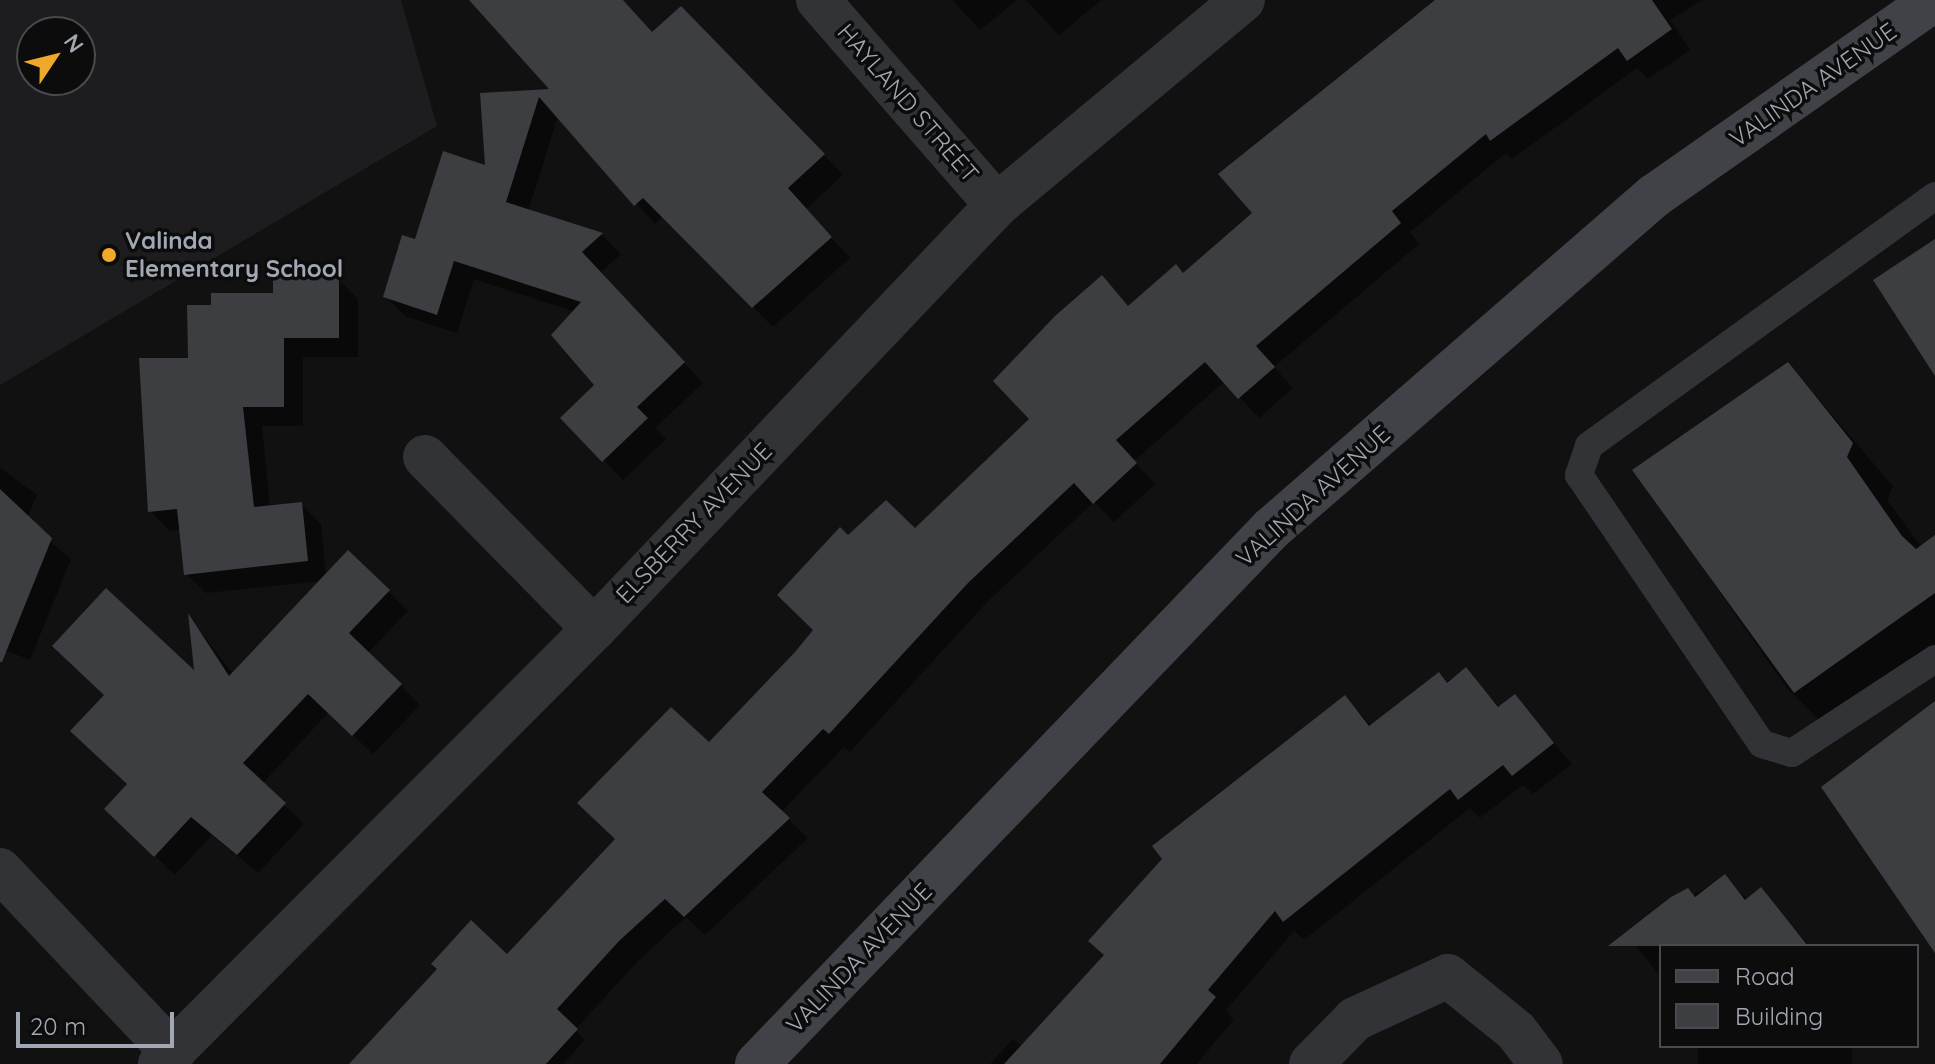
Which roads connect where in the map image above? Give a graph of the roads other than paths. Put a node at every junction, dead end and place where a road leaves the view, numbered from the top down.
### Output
1 (818, 0) edge
2 (1243, 0) edge
3 (1934, 0) edge
4 (1935, 196) edge
5 (997, 205) junction
6 (425, 457) dead end
7 (594, 629) junction
8 (1935, 659) edge
9 (0, 870) edge
10 (166, 1059) edge
11 (757, 1064) edge
12 (1311, 1064) edge
13 (1541, 1064) edge

1 - 5 street, HAYLAND STREET
2 - 5 street, ELSBERRY AVENUE
3 - 11 main road, VALINDA AVENUE
4 - 8 lane
5 - 7 street, ELSBERRY AVENUE
6 - 7 street
7 - 10 street, ELSBERRY AVENUE
9 - 10 street
12 - 13 street

